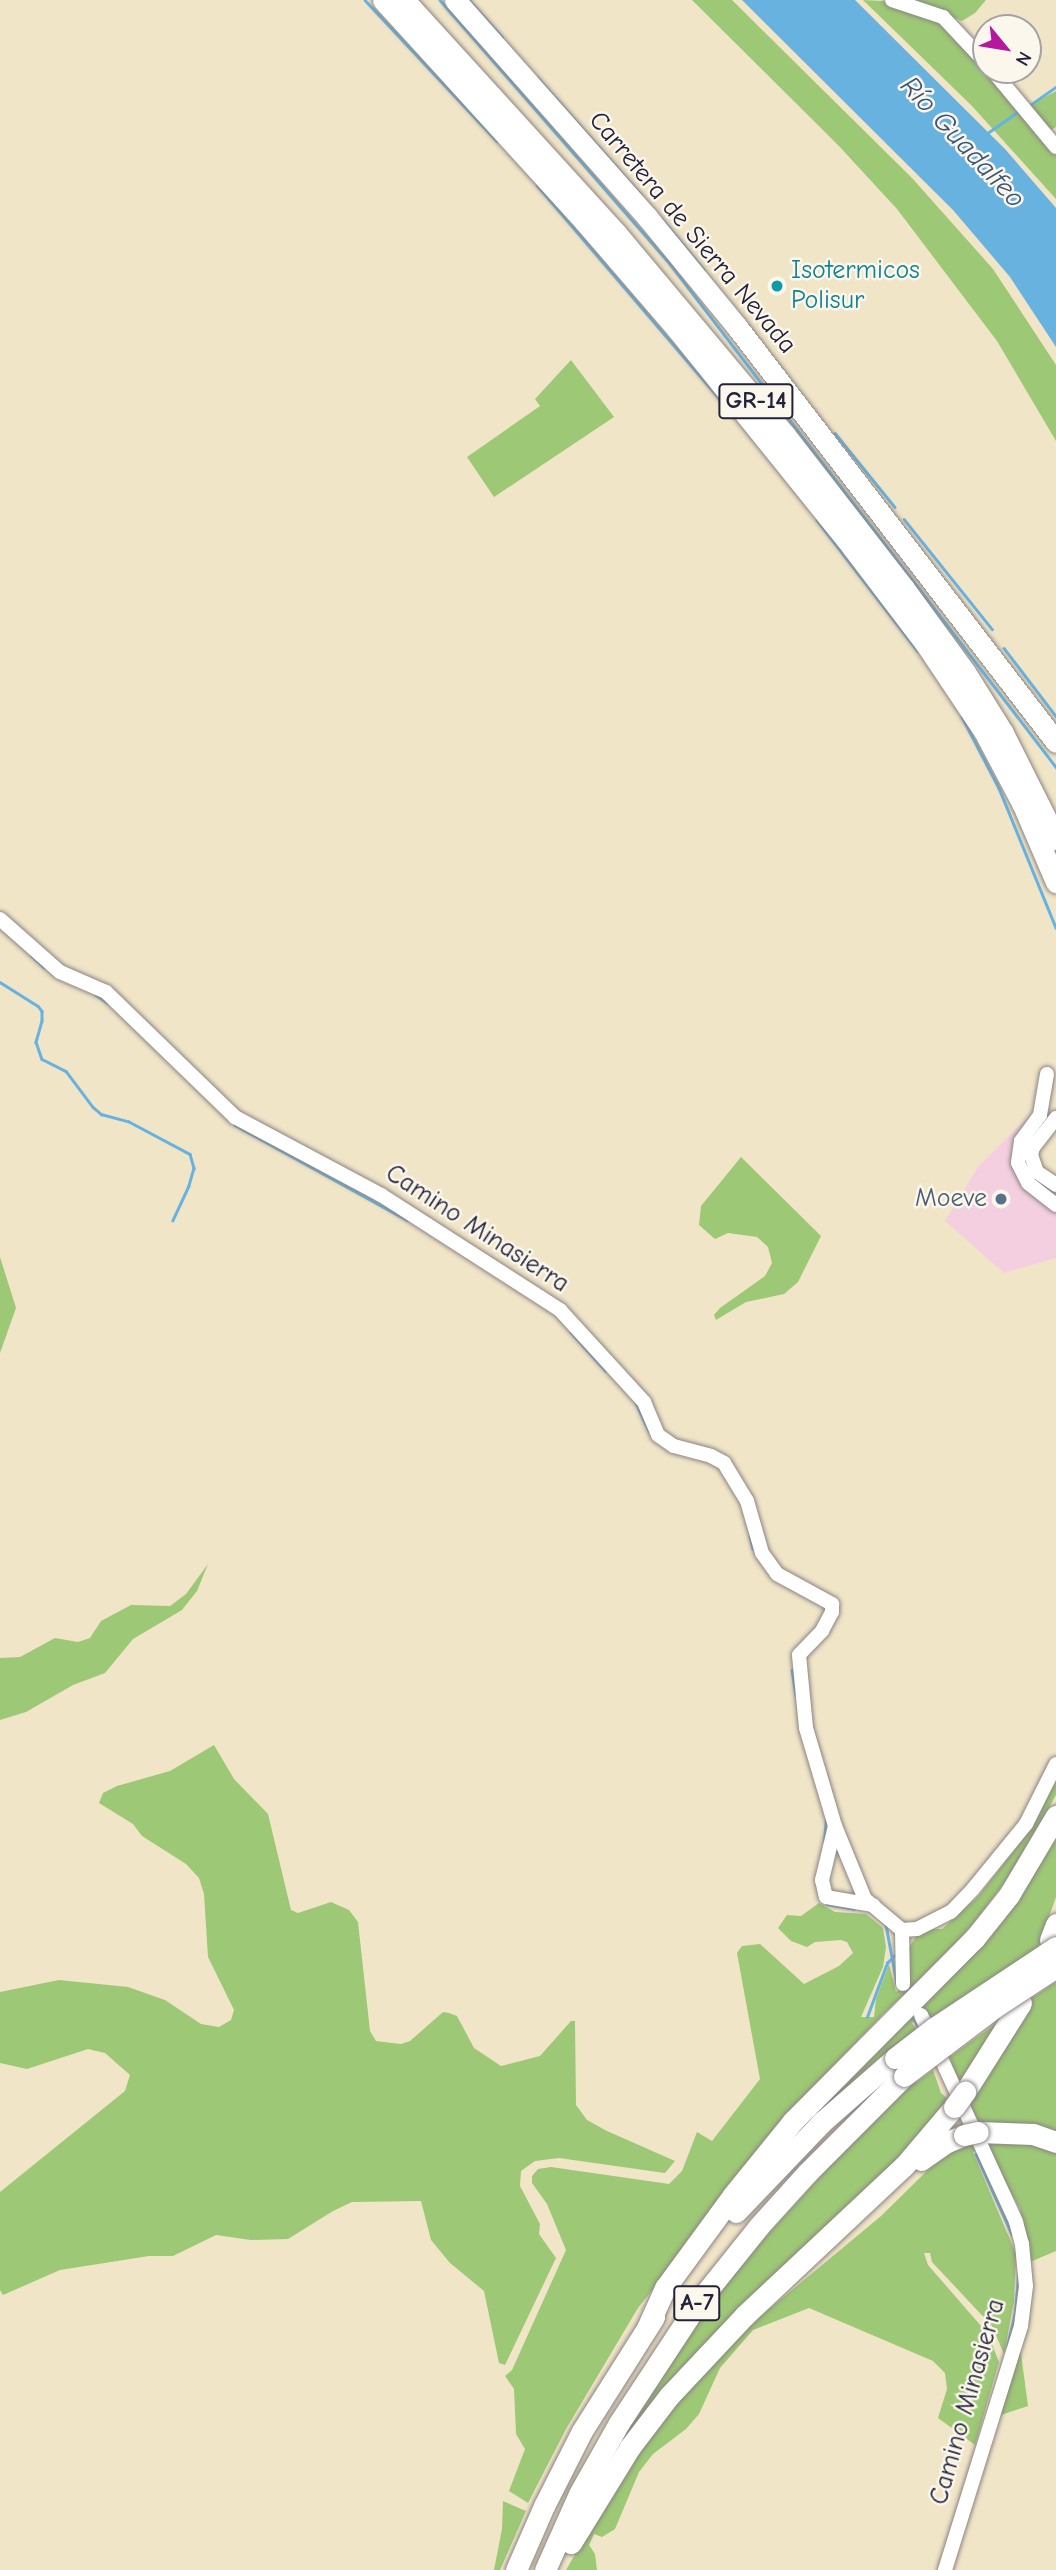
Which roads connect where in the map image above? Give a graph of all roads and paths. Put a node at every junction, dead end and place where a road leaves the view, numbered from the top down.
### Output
1 (383, 0) edge
2 (404, 0) edge
3 (455, 0) edge
4 (892, 0) edge
5 (972, 48) edge
6 (1004, 84) edge
7 (1056, 147) edge
8 (1056, 743) edge
9 (1056, 839) edge
10 (1056, 882) edge
11 (0, 919) edge
12 (1047, 1074) dead end
13 (1056, 1118) edge
14 (1056, 1133) edge
15 (1038, 1140) junction
16 (1056, 1185) edge
17 (1056, 1205) edge
18 (1056, 1764) edge
19 (1056, 1816) edge
20 (835, 1826) junction
21 (873, 1905) junction
22 (902, 1930) junction
23 (1054, 1937) edge
24 (1056, 1967) edge
25 (903, 1984) dead end
26 (1021, 2003) dead end
27 (921, 2015) dead end
28 (900, 2067) junction
29 (1056, 2141) edge
30 (868, 2203) junction
31 (647, 2328) junction
32 (516, 2570) edge
33 (545, 2570) edge
34 (557, 2570) edge
35 (945, 2570) edge

1 - 10 highway, GR-14
2 - 9 highway, GR-14
3 - 8 highway, Carretera de Sierra Nevada
4 - 5 street
6 - 7 street
11 - 20 street, Camino Minasierra
12 - 17 street
13 - 15 street
14 - 15 street
15 - 16 street
18 - 22 street
19 - 31 highway
20 - 21 street, Camino Minasierra
20 - 21 street
21 - 22 street, Camino Minasierra
22 - 25 street
23 - 28 highway, A-7, bridge
24 - 28 highway, A-7, bridge
26 - 30 highway
27 - 35 street, Camino Minasierra
28 - 31 highway, A-7
28 - 33 highway, A-7
29 - 30 highway
30 - 34 highway
31 - 32 highway, A-7

